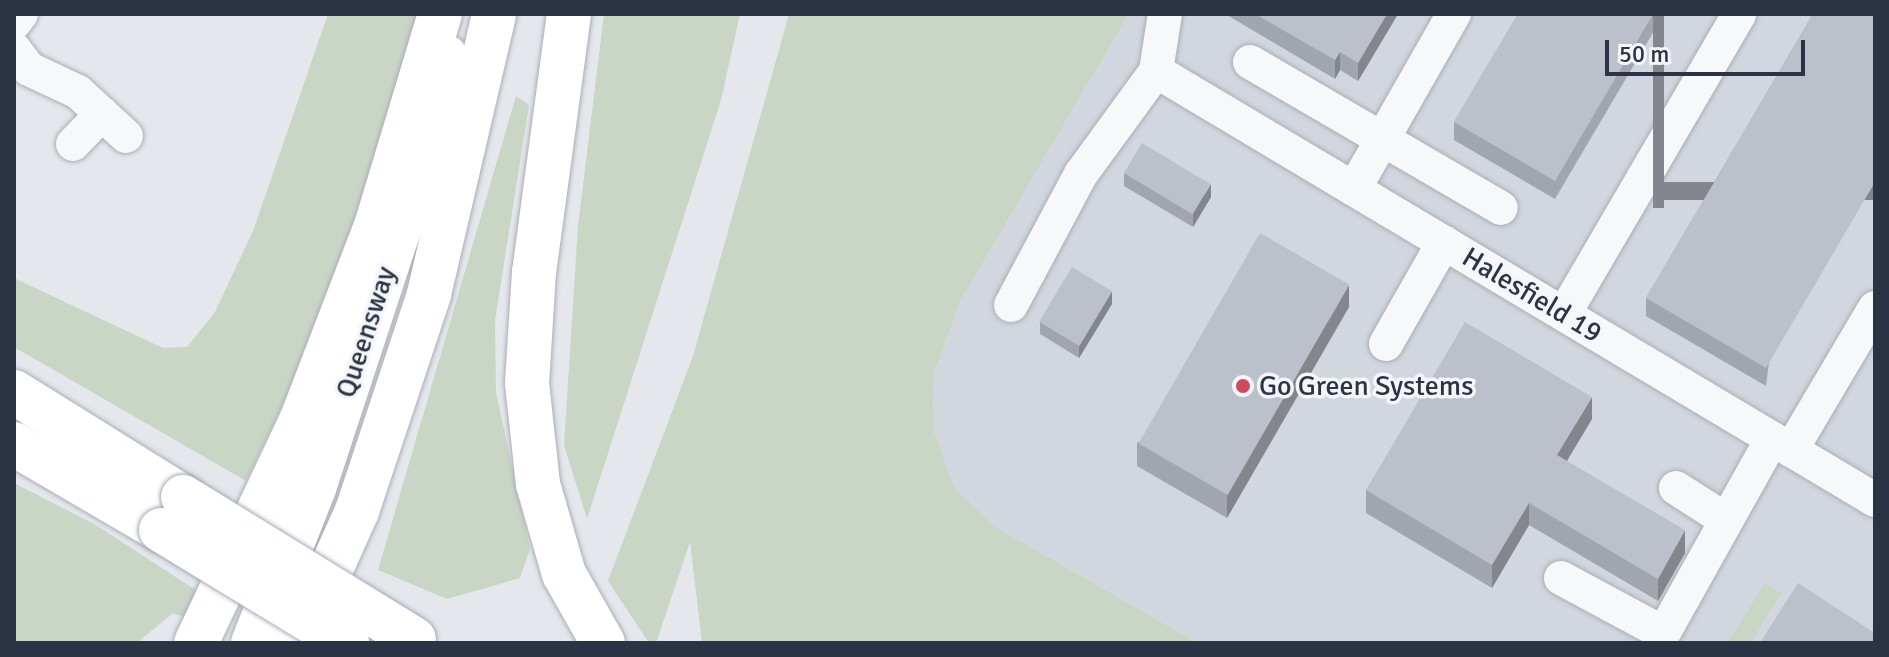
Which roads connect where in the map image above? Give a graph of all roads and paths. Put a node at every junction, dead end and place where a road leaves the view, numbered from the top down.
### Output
1 (21, 14) edge
2 (440, 14) edge
3 (455, 14) edge
4 (494, 14) edge
5 (569, 14) edge
6 (1165, 14) edge
7 (1454, 14) edge
8 (1739, 14) edge
9 (14, 23) edge
10 (14, 49) edge
11 (1250, 62) dead end
12 (1156, 71) junction
13 (1382, 139) junction
14 (73, 144) dead end
15 (1354, 189) junction
16 (1501, 208) dead end
17 (1444, 242) junction
18 (1011, 305) dead end
19 (1875, 308) edge
20 (1564, 314) junction
21 (1386, 344) dead end
22 (14, 392) edge
23 (14, 444) edge
24 (1782, 444) junction
25 (1676, 488) dead end
26 (1874, 498) edge
27 (172, 513) junction
28 (1723, 518) junction
29 (1561, 578) dead end
30 (1660, 638) edge
31 (417, 641) edge
32 (196, 643) edge
33 (253, 643) edge
34 (298, 643) edge
35 (347, 643) edge
36 (603, 643) edge

1 - 9 street
2 - 32 main road
3 - 33 main road, Queensway
4 - 34 main road, Queensway
5 - 36 main road
6 - 12 street
7 - 13 street
8 - 20 street
10 - 14 street
11 - 13 street
12 - 15 street, Halesfield 19
12 - 18 street
13 - 15 street
13 - 16 street
15 - 17 street, Halesfield 19
17 - 20 street, Halesfield 19
17 - 21 street
19 - 24 street
20 - 24 street, Halesfield 19
22 - 27 main road
23 - 27 main road
24 - 26 street, Halesfield 19
24 - 28 street
25 - 28 street
27 - 31 main road, bridge
27 - 35 main road, bridge
28 - 30 street
29 - 30 street

